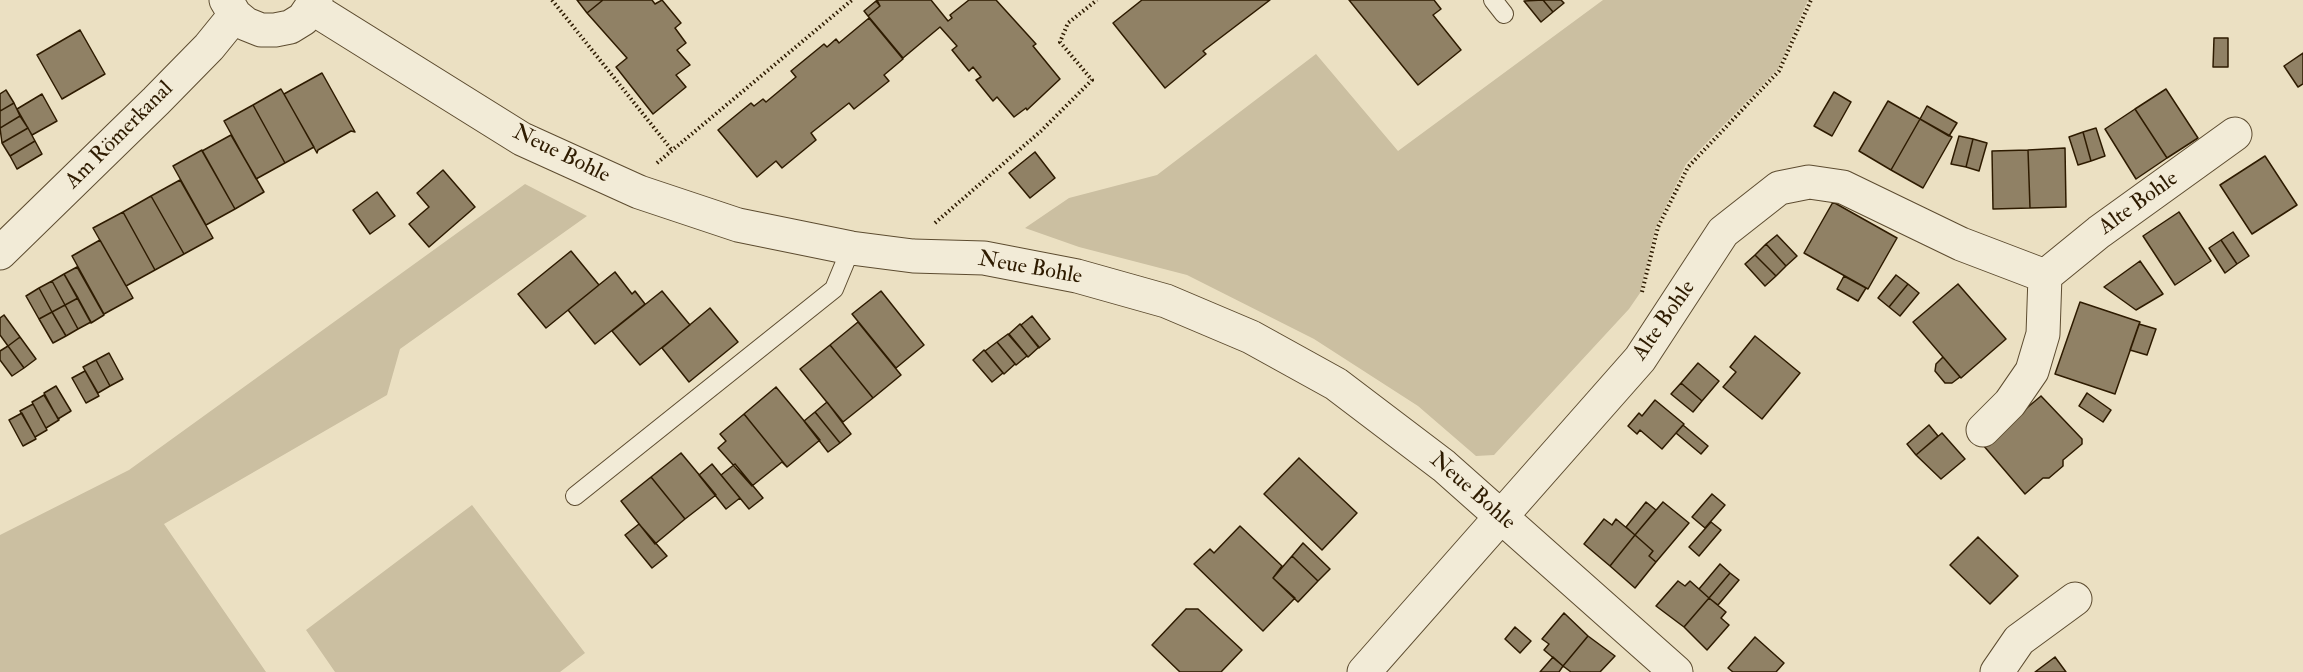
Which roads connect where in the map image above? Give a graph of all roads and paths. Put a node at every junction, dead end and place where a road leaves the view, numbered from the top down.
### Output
1 (552, 0) edge
2 (852, 0) edge
3 (1097, 0) edge
4 (1811, 0) edge
5 (314, 4) edge
6 (230, 8) edge
7 (2235, 134) dead end
8 (670, 149) junction
9 (639, 192) junction
10 (851, 248) junction
11 (0, 254) edge
12 (913, 256) junction
13 (2045, 276) junction
14 (1641, 294) dead end
15 (1983, 430) dead end
16 (575, 496) dead end
17 (1500, 515) junction
18 (2075, 599) dead end
19 (1364, 672) edge
20 (1676, 672) edge
21 (1997, 672) edge

1 - 8 path
2 - 8 path
3 - 12 path
4 - 14 path
5 - 6 street, Neue Bohle
5 - 9 street, Neue Bohle
6 - 11 street, Am Römerkanal
7 - 13 street, Alte Bohle
8 - 9 path
9 - 10 street, Neue Bohle
10 - 12 street, Neue Bohle
10 - 16 lane
12 - 17 street, Neue Bohle
13 - 15 street
13 - 17 street, Alte Bohle
17 - 19 street, Alte Bohle
17 - 20 street, Neue Bohle
18 - 21 street

